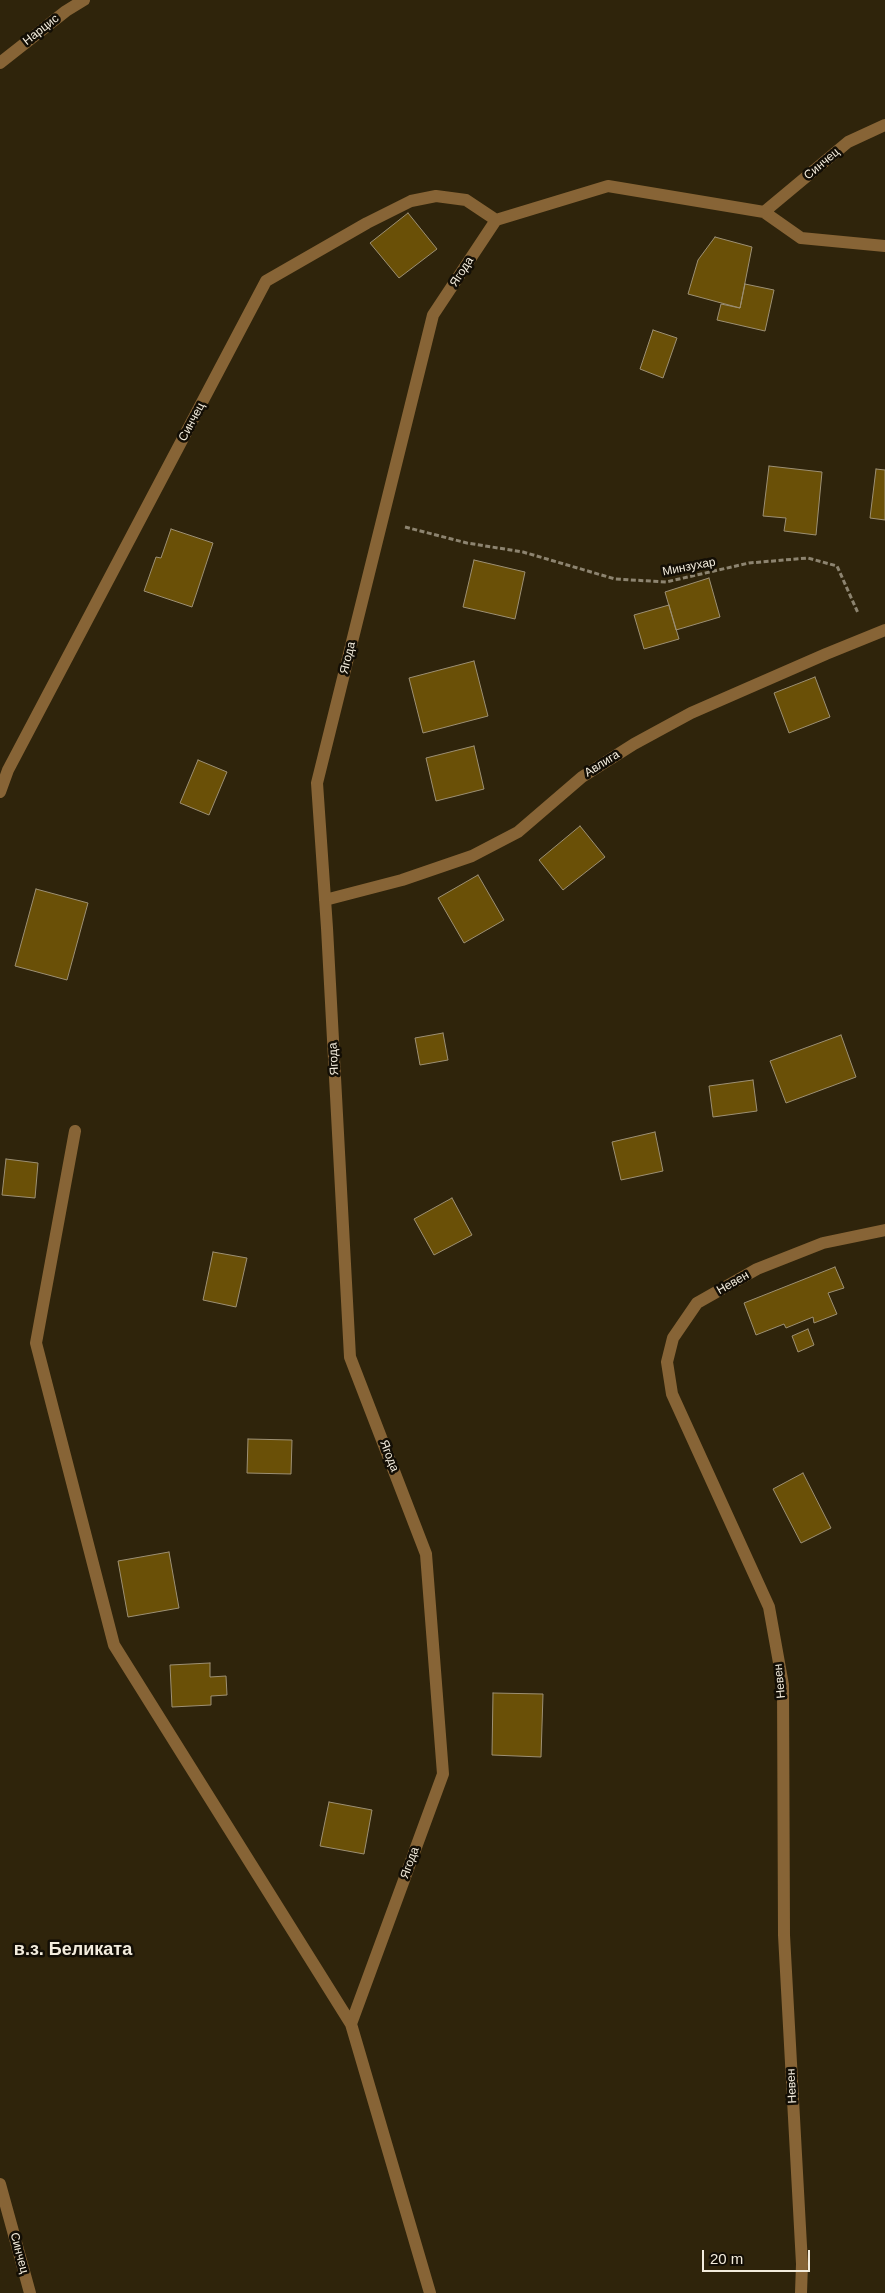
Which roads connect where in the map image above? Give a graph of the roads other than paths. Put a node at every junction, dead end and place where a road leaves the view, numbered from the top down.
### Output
1 (84, 0) edge
2 (0, 63) edge
3 (885, 125) edge
4 (764, 212) junction
5 (496, 220) junction
6 (885, 246) edge
7 (885, 630) edge
8 (0, 792) edge
9 (325, 900) junction
10 (75, 1131) dead end
11 (885, 1230) edge
12 (351, 2024) junction
13 (0, 2184) edge
14 (30, 2293) edge
15 (430, 2293) edge
16 (801, 2293) edge

1 - 2 street, Нарцис
3 - 4 street, Синчец
4 - 5 street
4 - 6 street
5 - 8 street, Синчец
5 - 9 street, Ягода
7 - 9 street, Авлига
9 - 12 street, Ягода
10 - 12 street
11 - 16 street, Невен
12 - 15 street
13 - 14 street, Синчец

